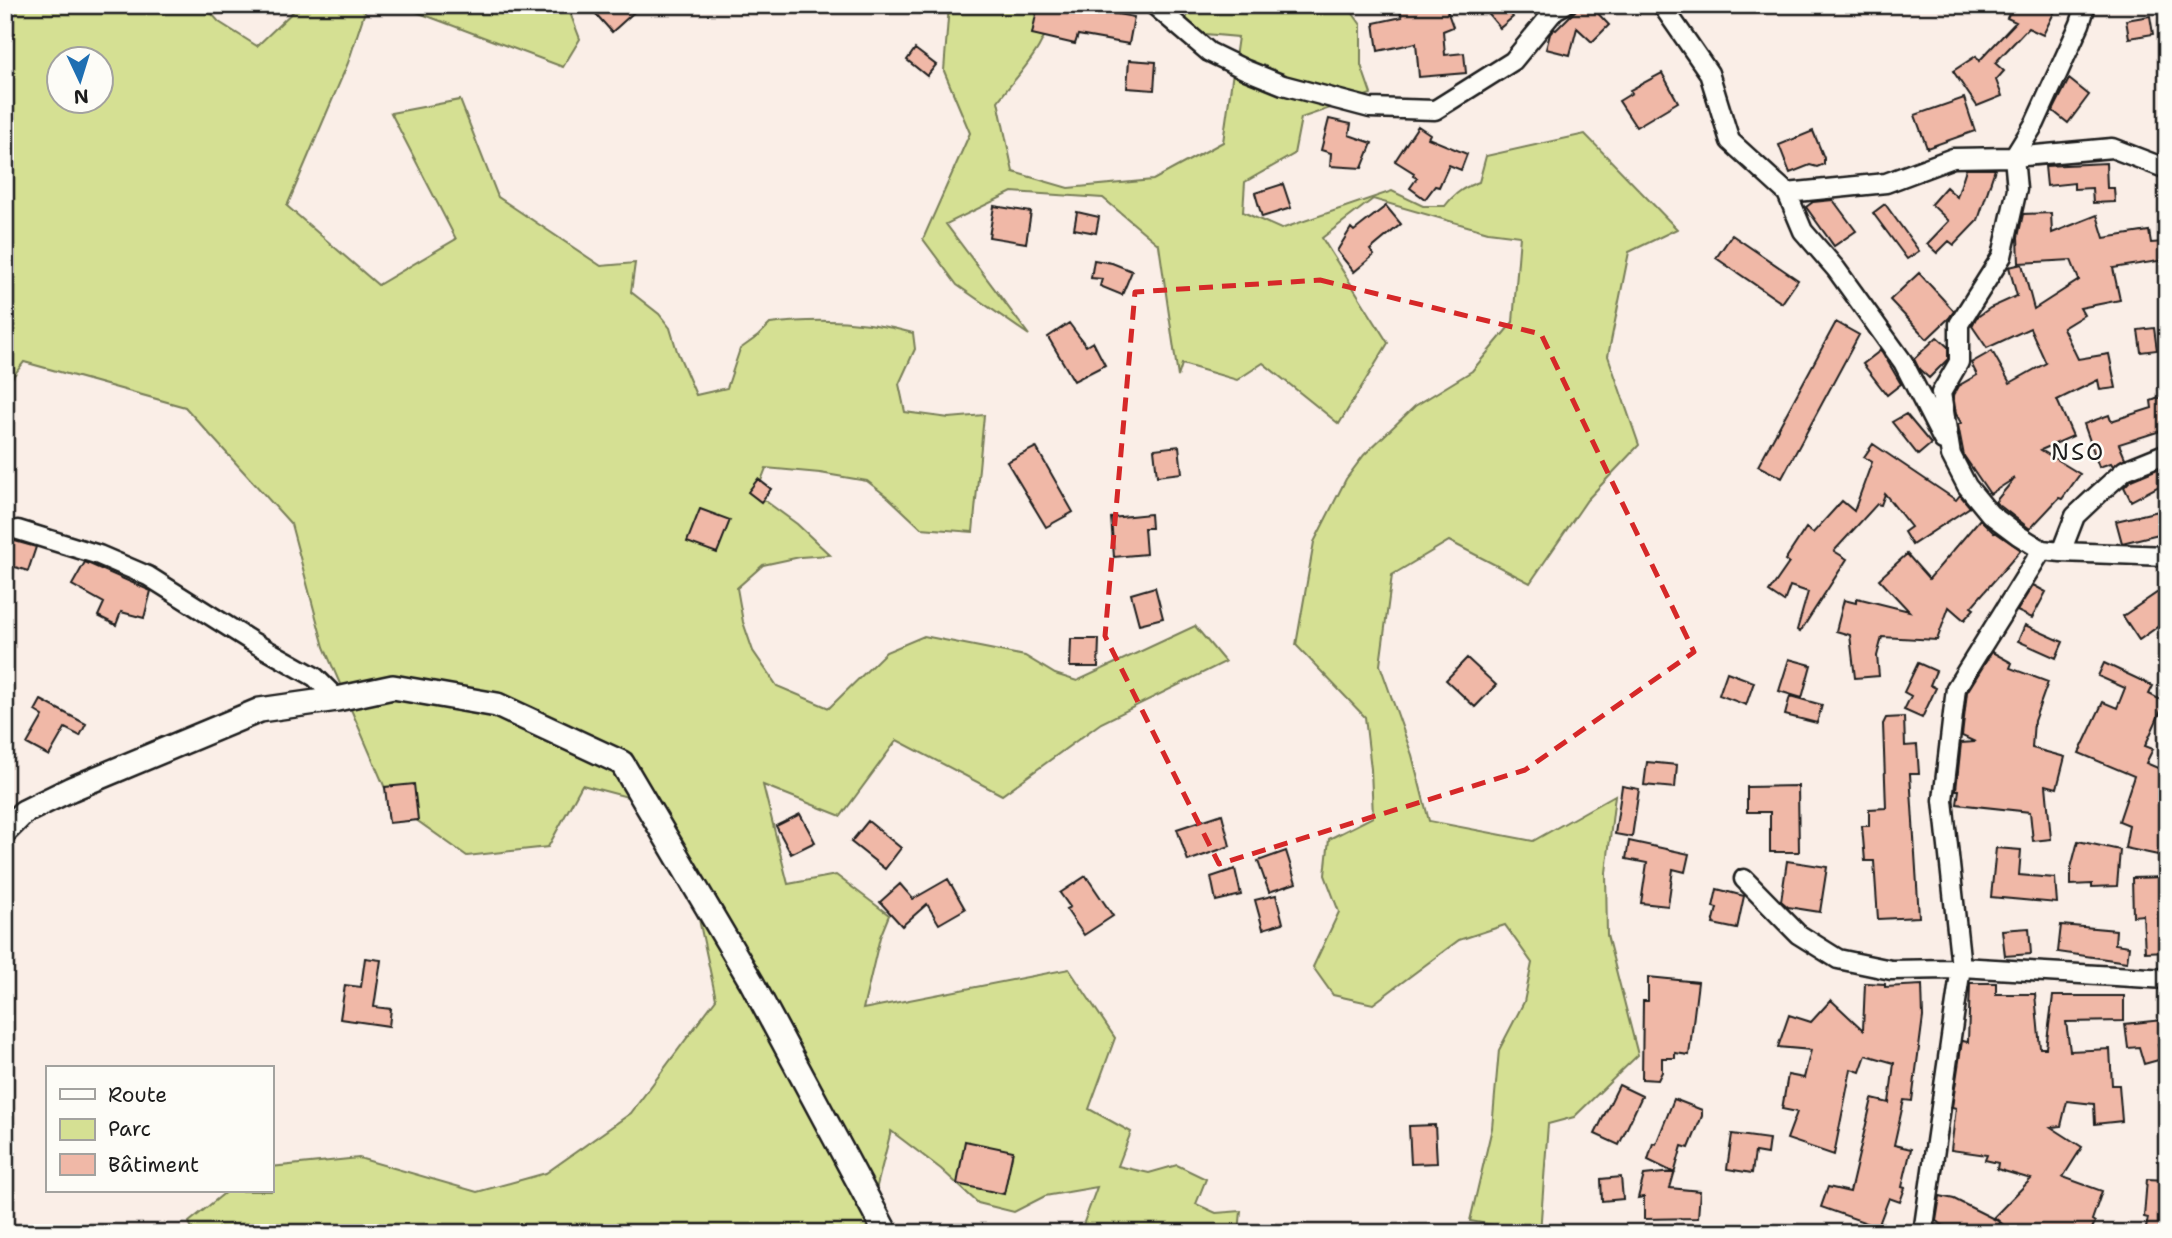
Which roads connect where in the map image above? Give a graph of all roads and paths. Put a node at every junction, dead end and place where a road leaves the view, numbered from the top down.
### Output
1 (1154, 5) edge
2 (1564, 5) edge
3 (1662, 5) edge
4 (2086, 5) edge
5 (2014, 157) junction
6 (2167, 169) edge
7 (1787, 193) junction
8 (2167, 453) edge
9 (1951, 455) junction
10 (18, 530) dead end
11 (2042, 550) junction
12 (2061, 552) junction
13 (2167, 556) edge
14 (337, 699) junction
15 (5, 831) edge
16 (1744, 879) dead end
17 (1961, 967) junction
18 (2167, 979) edge
19 (886, 1233) edge
20 (1923, 1233) edge

1 - 2 street
3 - 7 street
4 - 5 street
5 - 6 street
5 - 7 street
5 - 9 street
7 - 9 street
8 - 12 street
9 - 11 street
10 - 14 street
11 - 12 street
11 - 17 street
12 - 13 street
14 - 15 street
14 - 19 street
16 - 17 street
17 - 18 street
17 - 20 street

